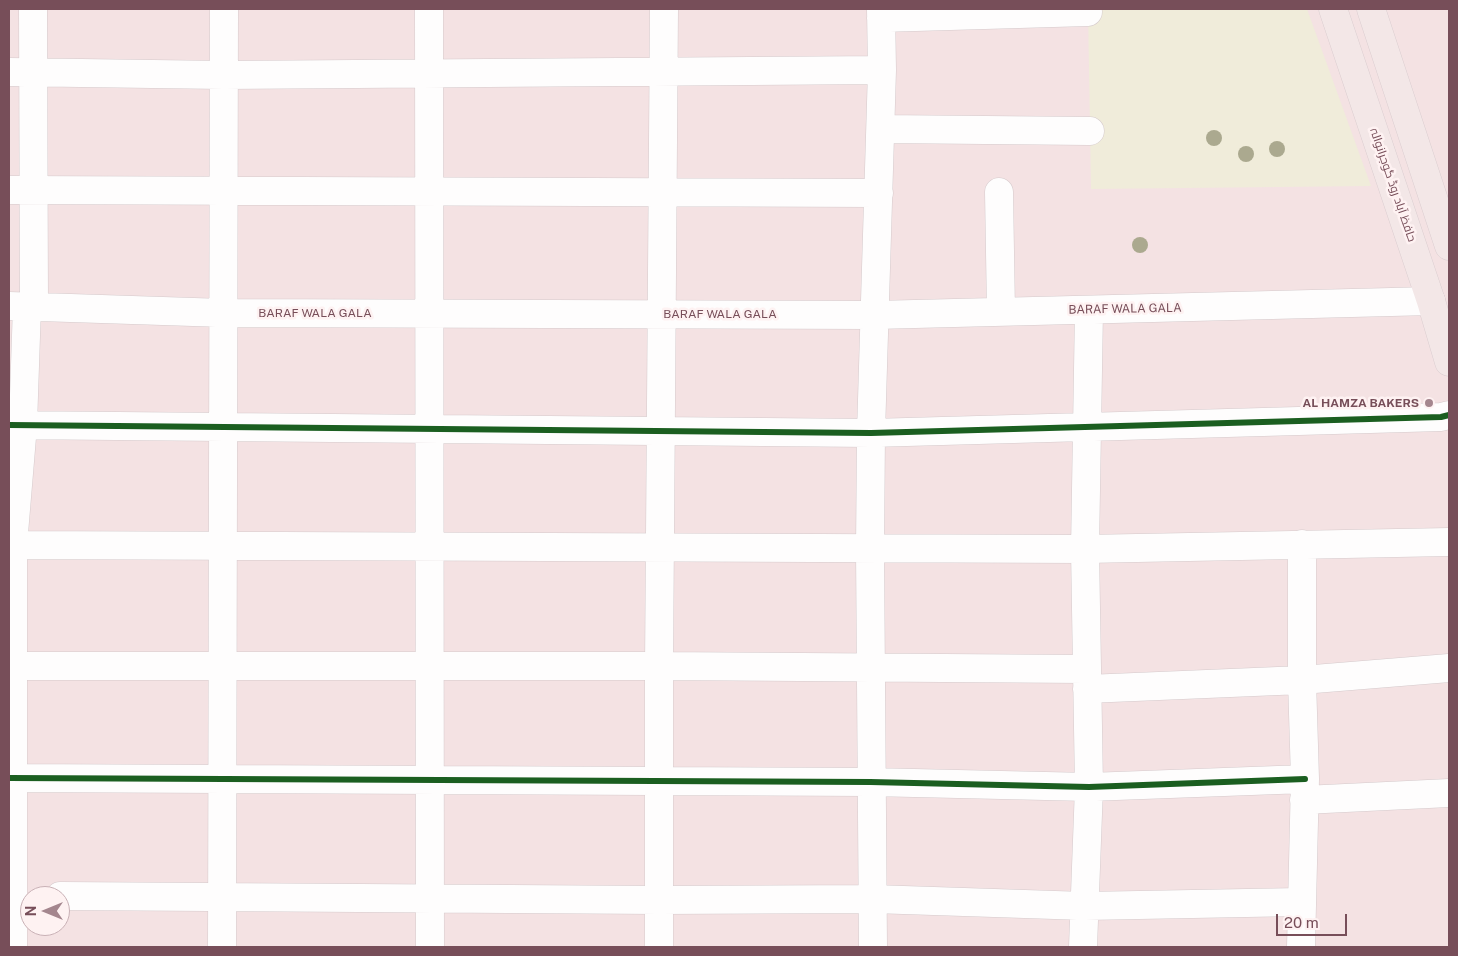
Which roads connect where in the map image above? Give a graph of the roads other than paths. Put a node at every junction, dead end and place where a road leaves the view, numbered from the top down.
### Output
1 (33, 9) edge
2 (224, 9) edge
3 (429, 9) edge
4 (664, 9) edge
5 (1333, 9) edge
6 (1371, 9) edge
7 (975, 12) edge
8 (1088, 12) dead end
9 (881, 13) edge
10 (882, 70) junction
11 (21, 71) edge
12 (665, 72) junction
13 (429, 73) junction
14 (224, 75) junction
15 (881, 129) junction
16 (1090, 131) dead end
17 (21, 190) edge
18 (224, 192) junction
19 (999, 192) dead end
20 (430, 193) junction
21 (663, 193) junction
22 (880, 193) junction
23 (1442, 199) edge
24 (1449, 246) edge
25 (1431, 301) junction
26 (23, 306) edge
27 (1089, 310) junction
28 (1001, 312) junction
29 (224, 313) junction
30 (430, 313) junction
31 (663, 314) junction
32 (875, 315) junction
33 (1449, 362) edge
34 (1449, 414) edge
35 (16, 425) edge
36 (1089, 427) junction
37 (223, 428) junction
38 (430, 430) junction
39 (662, 431) junction
40 (871, 433) junction
41 (1449, 542) edge
42 (1302, 544) junction
43 (11, 545) edge
44 (223, 546) junction
45 (430, 547) junction
46 (660, 548) junction
47 (870, 549) junction
48 (1085, 549) junction
49 (11, 666) edge
50 (659, 666) junction
51 (223, 667) junction
52 (430, 667) junction
53 (870, 668) junction
54 (1449, 668) edge
55 (1086, 679) junction
56 (1302, 680) junction
57 (11, 778) edge
58 (222, 780) junction
59 (430, 780) junction
60 (660, 781) junction
61 (870, 782) junction
62 (1088, 787) junction
63 (1305, 790) junction
64 (1449, 793) edge
65 (17, 896) edge
66 (70, 896) edge
67 (222, 897) junction
68 (430, 898) junction
69 (873, 899) junction
70 (659, 900) junction
71 (1300, 902) junction
72 (1085, 906) junction
73 (13, 947) edge
74 (222, 947) edge
75 (430, 947) edge
76 (659, 947) edge
77 (873, 947) edge
78 (1083, 947) edge
79 (1301, 947) edge

1 - 11 street
2 - 14 street
3 - 13 street
4 - 12 street
5 - 25 main road, حافظ آباد روڈ گوجرانوالہ
6 - 23 main road
7 - 8 street
7 - 9 street
9 - 10 street
10 - 12 street
10 - 15 street
11 - 14 street
11 - 17 street
12 - 13 street
12 - 21 street
13 - 14 street
13 - 20 street
14 - 18 street
15 - 16 street
15 - 22 street
17 - 18 street
17 - 26 street
18 - 20 street
18 - 29 street
19 - 28 street
20 - 21 street
20 - 30 street
21 - 22 street
21 - 31 street
22 - 32 street
23 - 24 main road
25 - 27 street, BARAF WALA GALA
25 - 33 main road, حافظ آباد روڈ گوجرانوالہ
26 - 29 street, BARAF WALA GALA
26 - 35 street
27 - 28 street, BARAF WALA GALA
27 - 36 street
28 - 32 street, BARAF WALA GALA
29 - 30 street, BARAF WALA GALA
29 - 37 street
30 - 31 street, BARAF WALA GALA
30 - 38 street
31 - 32 street, BARAF WALA GALA
31 - 39 street
32 - 40 street
34 - 36 street
35 - 37 street
35 - 43 street
36 - 40 street
36 - 48 street
37 - 38 street
37 - 44 street
38 - 39 street
38 - 45 street
39 - 40 street
39 - 46 street
40 - 47 street
41 - 42 street
42 - 48 street
42 - 56 street
43 - 44 street
43 - 49 street
44 - 45 street
44 - 51 street
45 - 46 street
45 - 52 street
46 - 47 street
46 - 50 street
47 - 48 street
47 - 53 street
48 - 55 street
49 - 51 street
49 - 57 street
50 - 52 street
50 - 53 street
50 - 60 street
51 - 52 street
51 - 58 street
52 - 59 street
53 - 55 street
53 - 61 street
54 - 56 street
55 - 56 street
55 - 62 street
56 - 63 street
57 - 58 street
57 - 65 street
58 - 59 street
58 - 67 street
59 - 60 street
59 - 68 street
60 - 61 street
60 - 70 street
61 - 62 street
61 - 69 street
62 - 63 street
62 - 72 street
63 - 64 street
63 - 71 street
65 - 73 street
66 - 67 street
67 - 68 street
67 - 74 street
68 - 70 street
68 - 75 street
69 - 70 street
69 - 72 street
69 - 77 street
70 - 76 street
71 - 72 street
71 - 79 street
72 - 78 street

